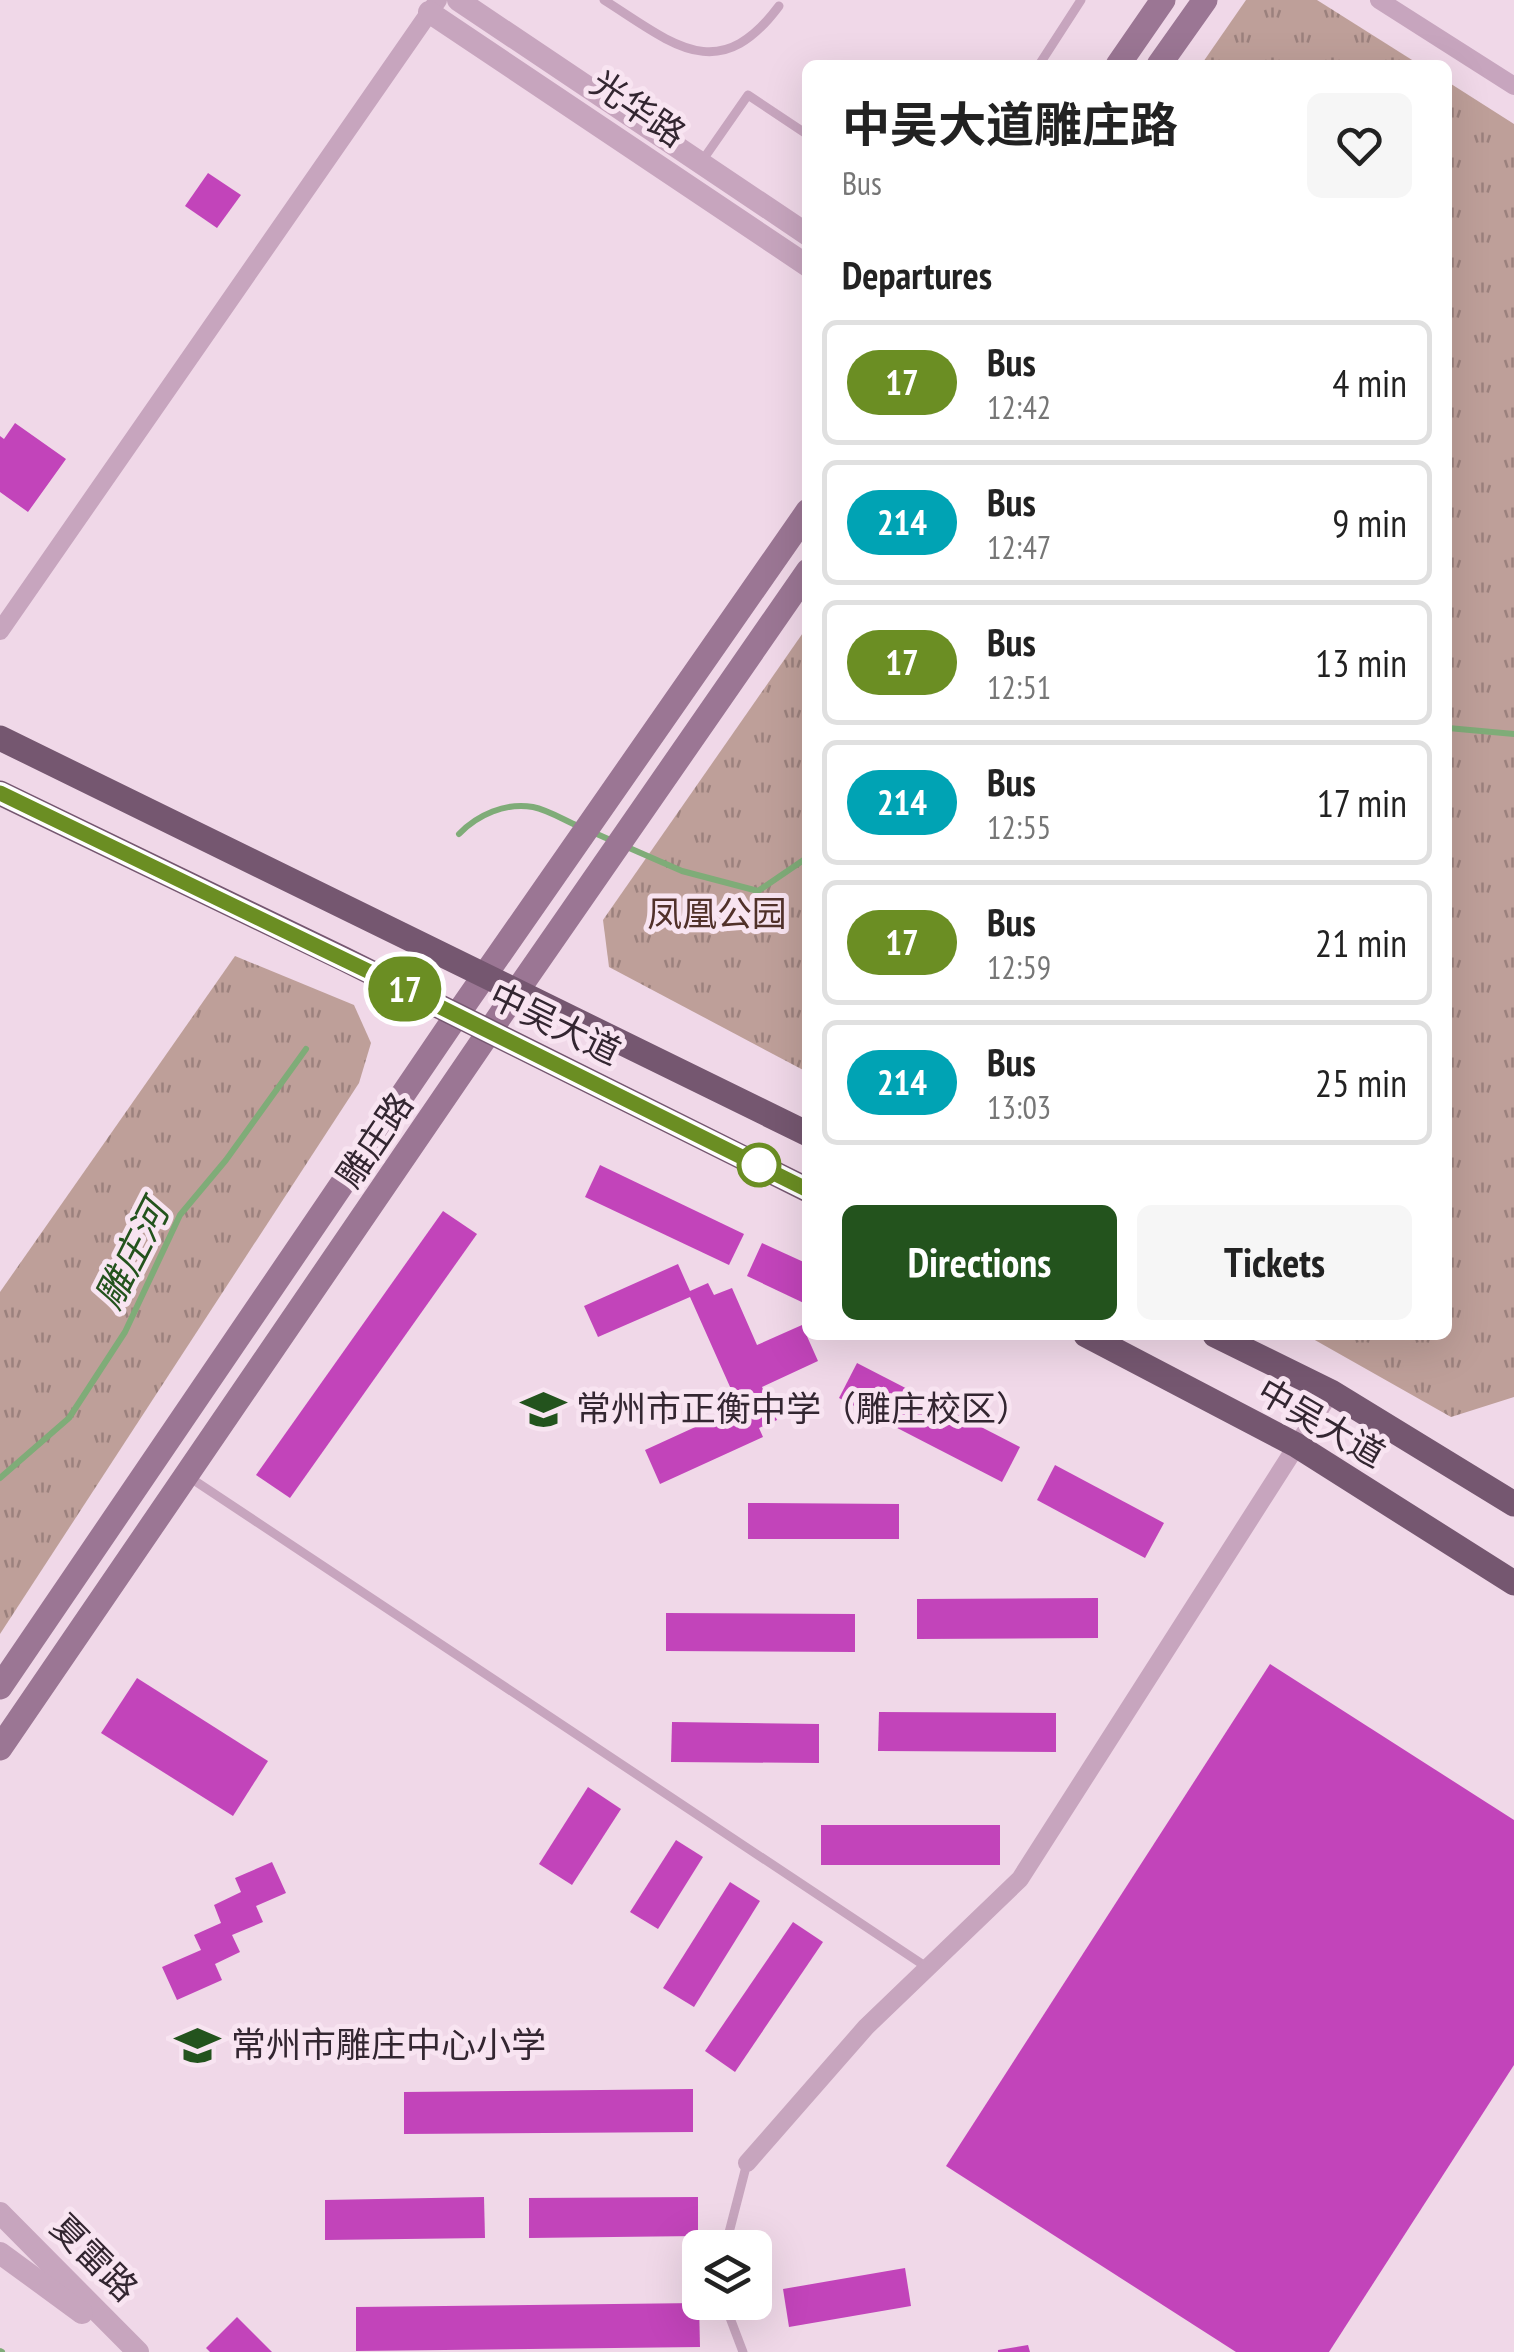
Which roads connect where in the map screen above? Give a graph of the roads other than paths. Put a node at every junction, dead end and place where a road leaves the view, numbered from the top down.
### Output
1 (458, 0) edge
2 (604, 0) edge
3 (1081, 0) edge
4 (1163, 0) edge
5 (1204, 0) edge
6 (1379, 0) edge
7 (434, 6) edge
8 (779, 6) dead end
9 (1042, 60) edge
10 (1121, 60) edge
11 (1162, 60) edge
12 (1514, 86) edge
13 (802, 131) edge
14 (701, 163) junction
15 (802, 231) edge
16 (802, 262) edge
17 (802, 520) edge
18 (802, 580) edge
19 (0, 630) edge
20 (0, 738) edge
21 (0, 793) edge
22 (484, 975) junction
23 (516, 991) junction
24 (456, 1015) junction
25 (491, 1032) junction
26 (802, 1131) edge
27 (802, 1187) edge
28 (1096, 1340) edge
29 (1225, 1340) edge
30 (1331, 1392) junction
31 (1296, 1445) junction
32 (186, 1476) junction
33 (1514, 1504) edge
34 (1514, 1582) edge
35 (0, 1687) edge
36 (0, 1748) edge
37 (928, 1968) junction
38 (746, 2163) joint
39 (0, 2214) edge
40 (729, 2230) edge
41 (0, 2252) edge
42 (731, 2320) edge
43 (129, 2352) edge
44 (138, 2352) edge
45 (743, 2352) edge

1 - 14 street, 光华路
2 - 8 lane
3 - 9 lane
4 - 10 main road
5 - 11 main road
6 - 12 street
7 - 16 street, 光华路
7 - 19 street
13 - 14 lane
14 - 15 street, 光华路
17 - 22 main road, 雕庄路
18 - 23 main road, 雕庄路
20 - 22 main road, 中吴大道
21 - 24 main road, 中吴大道
22 - 23 main road, 中吴大道
22 - 24 main road, 雕庄路
23 - 25 main road, 雕庄路
23 - 26 main road, 中吴大道
24 - 25 main road, 中吴大道
24 - 35 main road, 雕庄路
25 - 27 main road, 中吴大道
25 - 32 main road, 雕庄路
28 - 31 main road, 中吴大道
29 - 30 main road, 中吴大道
30 - 31 street
30 - 33 main road, 中吴大道
31 - 34 main road, 中吴大道
31 - 37 street
32 - 36 main road, 雕庄路
32 - 37 lane
37 - 38 street
38 - 40 lane
39 - 44 street, 夏雷路
41 - 43 street, 夏雷路
42 - 45 lane

